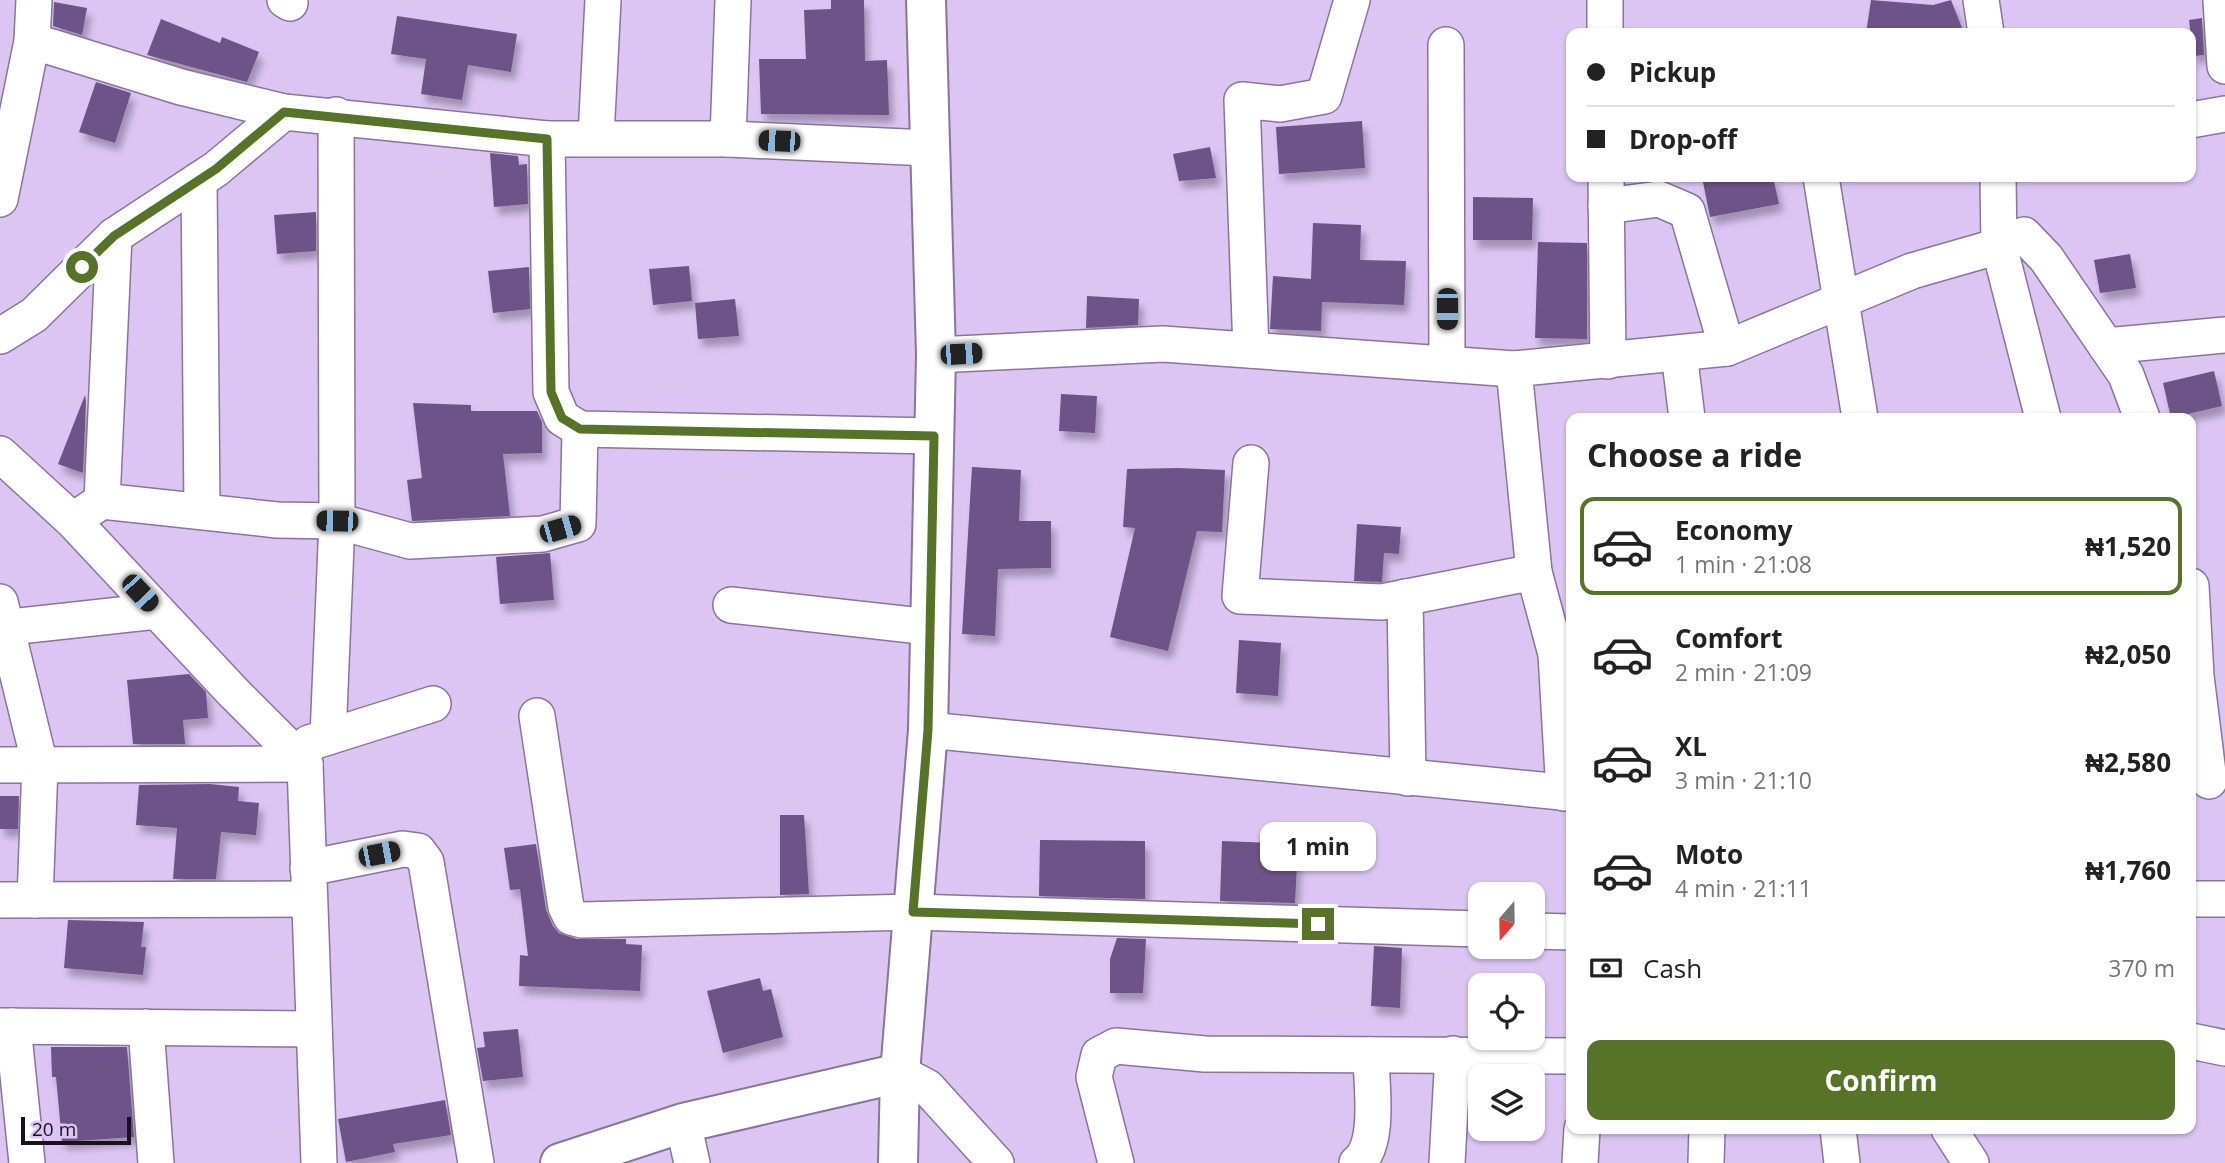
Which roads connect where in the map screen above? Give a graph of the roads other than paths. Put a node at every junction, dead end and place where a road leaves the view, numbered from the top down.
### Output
1 (34, 0) edge
2 (603, 0) edge
3 (733, 0) edge
4 (926, 0) edge
5 (1352, 0) edge
6 (1605, 0) edge
7 (1981, 0) edge
8 (2221, 0) edge
9 (1605, 28) edge
10 (1985, 28) edge
11 (32, 41) junction
12 (1446, 45) dead end
13 (2225, 66) edge
14 (284, 112) junction
15 (2225, 114) edge
16 (335, 116) junction
17 (2196, 119) edge
18 (596, 137) junction
19 (547, 139) junction
20 (728, 139) junction
21 (929, 148) junction
22 (199, 180) junction
23 (1822, 182) edge
24 (1998, 182) edge
25 (1606, 191) edge
26 (0, 199) edge
27 (114, 236) junction
28 (1999, 246) junction
29 (1840, 302) junction
30 (2225, 335) edge
31 (0, 336) edge
32 (2106, 346) junction
33 (1727, 348) junction
34 (1251, 350) junction
35 (1679, 353) junction
36 (936, 355) junction
37 (1608, 361) junction
38 (1447, 362) junction
39 (1514, 369) junction
40 (1686, 413) edge
41 (1859, 413) edge
42 (2042, 413) edge
43 (2140, 413) edge
44 (580, 429) junction
45 (934, 436) junction
46 (0, 454) edge
47 (1251, 464) dead end
48 (102, 501) junction
49 (202, 510) junction
50 (73, 521) junction
51 (337, 521) junction
52 (1534, 572) junction
53 (1405, 597) junction
54 (731, 604) dead end
55 (157, 611) junction
56 (3, 619) edge
57 (930, 627) junction
58 (2196, 676) edge
59 (433, 704) dead end
60 (537, 716) dead end
61 (928, 730) junction
62 (328, 737) junction
63 (297, 757) junction
64 (0, 765) edge
65 (40, 765) junction
66 (1566, 770) edge
67 (1408, 778) junction
68 (2208, 781) edge
69 (1566, 793) edge
70 (308, 883) junction
71 (2196, 899) edge
72 (2225, 899) edge
73 (0, 900) edge
74 (35, 900) junction
75 (913, 912) junction
76 (1468, 929) edge
77 (1545, 931) edge
78 (1566, 932) edge
79 (7, 1026) edge
80 (146, 1027) junction
81 (314, 1029) junction
82 (2196, 1042) edge
83 (2225, 1048) edge
84 (1371, 1055) junction
85 (1453, 1055) junction
86 (1566, 1056) edge
87 (900, 1073) junction
88 (683, 1123) junction
89 (1582, 1134) edge
90 (1707, 1134) edge
91 (1839, 1134) edge
92 (1952, 1134) edge
93 (27, 1163) edge
94 (156, 1163) edge
95 (319, 1163) edge
96 (476, 1163) edge
97 (559, 1163) edge
98 (692, 1163) edge
99 (898, 1163) edge
100 (996, 1163) edge
101 (1116, 1163) edge
102 (1357, 1163) edge
103 (1447, 1163) edge
104 (1580, 1163) edge
105 (1706, 1163) edge
106 (1842, 1163) edge
107 (1971, 1163) edge

1 - 11 street
2 - 18 street
3 - 20 street
4 - 21 street
5 - 34 street
6 - 9 street
7 - 10 street
8 - 13 street
11 - 14 street
11 - 26 street
12 - 38 street
14 - 16 street
14 - 22 street
15 - 17 street
16 - 19 street
16 - 51 street
18 - 19 street
18 - 20 street
19 - 44 street
20 - 21 street
21 - 36 street
22 - 27 street
22 - 49 street
23 - 29 street
24 - 28 street
25 - 33 street
25 - 37 street
27 - 31 street
27 - 48 street
28 - 29 street
28 - 32 street
28 - 42 street
29 - 33 street
29 - 41 street
30 - 32 street
32 - 43 street
33 - 35 street
34 - 36 street
34 - 38 street
35 - 37 street
35 - 40 street
36 - 45 street
37 - 39 street
38 - 39 street
39 - 52 street
44 - 45 street
44 - 51 street
45 - 57 street
46 - 50 street
47 - 53 street
48 - 49 street
48 - 50 street
49 - 51 street
50 - 55 street
51 - 62 street
52 - 53 street
52 - 66 street
53 - 67 street
54 - 57 street
55 - 56 street
55 - 63 street
56 - 65 street
57 - 61 street
58 - 68 street
59 - 62 street
60 - 75 street
61 - 67 street
61 - 75 street
62 - 63 street
63 - 65 street
63 - 70 street
64 - 65 street
65 - 74 street
67 - 69 street
70 - 74 street
70 - 81 street
70 - 96 street
71 - 72 street
73 - 74 street
75 - 76 street
75 - 87 street
77 - 78 street
79 - 80 street
79 - 93 street
80 - 81 street
80 - 94 street
81 - 95 street
82 - 83 street
84 - 85 street
84 - 101 street
84 - 102 street
85 - 86 street
85 - 103 street
87 - 88 street
87 - 99 street
87 - 100 street
88 - 97 street
88 - 98 street
89 - 104 street
90 - 105 street
91 - 106 street
92 - 107 street

